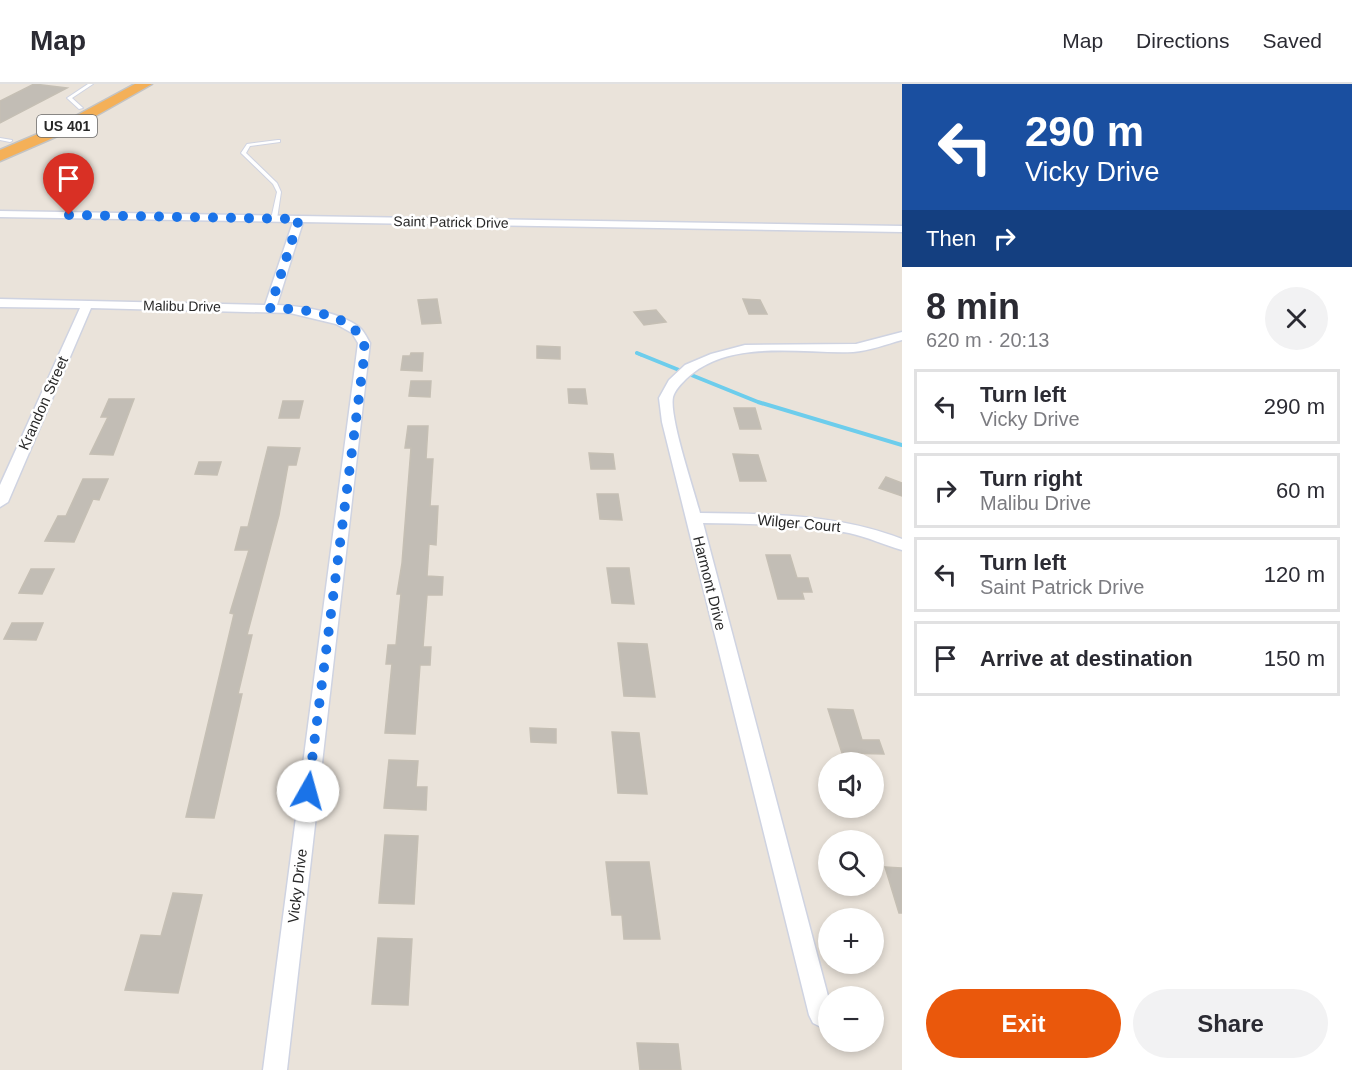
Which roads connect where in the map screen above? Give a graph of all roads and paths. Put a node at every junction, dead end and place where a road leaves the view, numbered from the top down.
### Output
1 (91, 84) edge
2 (124, 84) edge
3 (145, 84) edge
4 (81, 108) junction
5 (3, 141) edge
6 (278, 141) dead end
7 (0, 156) edge
8 (0, 214) edge
9 (274, 219) junction
10 (299, 219) junction
11 (902, 229) edge
12 (0, 303) edge
13 (87, 305) junction
14 (270, 308) junction
15 (902, 336) edge
16 (0, 502) edge
17 (694, 518) junction
18 (902, 545) edge
19 (818, 1003) edge
20 (275, 1070) edge

1 - 4 lane
2 - 4 highway, US 401
3 - 7 highway, US 401
4 - 5 highway, US 401
6 - 9 lane
8 - 9 street, Saint Patrick Drive
9 - 10 street, Saint Patrick Drive
10 - 11 street, Saint Patrick Drive
10 - 14 street
12 - 13 street, Malibu Drive
13 - 14 street, Malibu Drive
13 - 16 street, Krandon Street
14 - 20 street, Vicky Drive
15 - 17 street, Harmont Drive
17 - 18 street, Wilger Court
17 - 19 street, Harmont Drive

